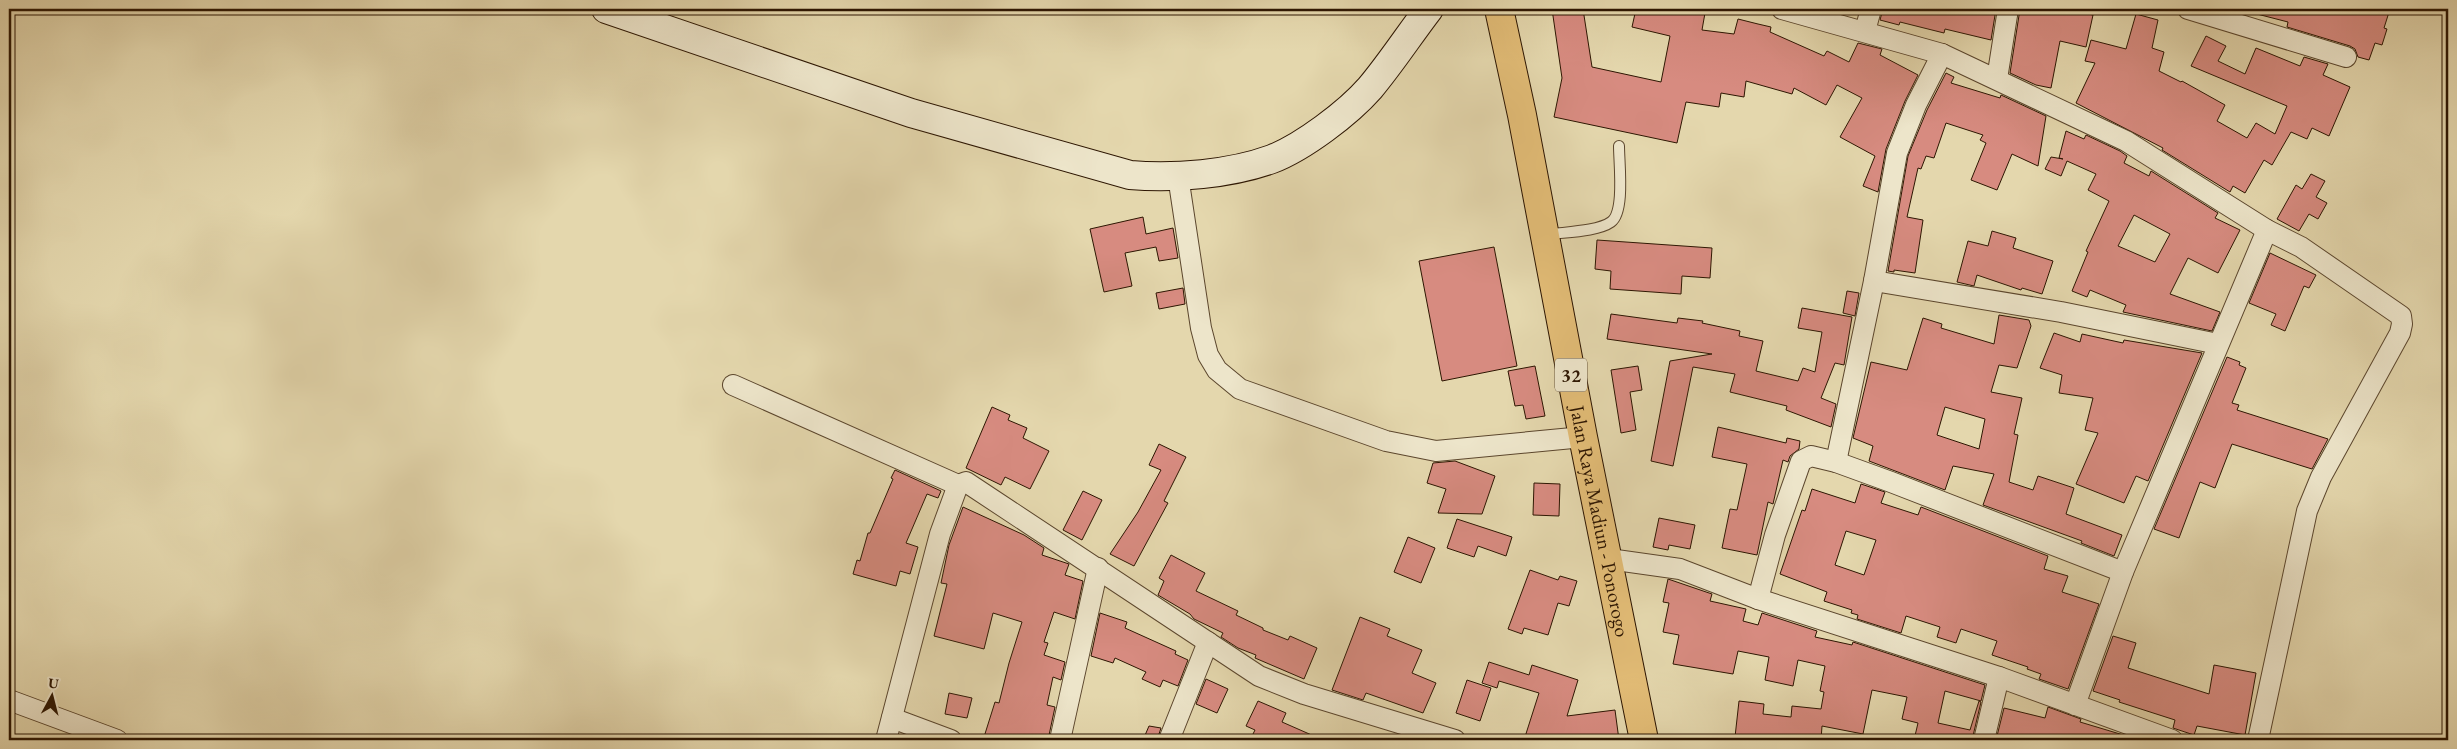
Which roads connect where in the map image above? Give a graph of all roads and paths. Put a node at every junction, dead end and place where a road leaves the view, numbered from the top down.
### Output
1 (606, 9) edge
2 (1429, 9) edge
3 (1499, 9) edge
4 (1782, 9) edge
5 (1871, 9) edge
6 (2008, 9) edge
7 (2188, 9) edge
8 (1865, 30) junction
9 (1942, 54) junction
10 (2346, 57) dead end
11 (1997, 79) junction
12 (1619, 146) dead end
13 (1178, 176) junction
14 (2267, 230) junction
15 (1544, 235) junction
16 (1874, 281) junction
17 (2218, 344) junction
18 (733, 385) dead end
19 (1582, 437) junction
20 (1836, 462) junction
21 (958, 485) junction
22 (1609, 559) junction
23 (1098, 568) junction
24 (2123, 572) junction
25 (1758, 599) junction
26 (1208, 642) junction
27 (1999, 677) junction
28 (9, 700) edge
29 (2075, 705) junction
30 (892, 718) junction
31 (117, 740) edge
32 (886, 740) edge
33 (951, 740) edge
34 (1060, 740) edge
35 (1168, 740) edge
36 (1455, 740) edge
37 (1644, 740) edge
38 (1984, 740) edge
39 (2172, 740) edge
40 (2258, 740) edge

1 - 13 street
2 - 13 street
3 - 15 highway, Jalan Raya Madiun - Ponorogo / 32
4 - 8 street
5 - 8 street
6 - 11 street
7 - 10 street
8 - 9 street
9 - 11 street
9 - 16 street
11 - 14 street
12 - 15 lane
13 - 19 street
14 - 17 street
14 - 40 street
15 - 19 highway, Jalan Raya Madiun - Ponorogo / 32
16 - 17 street
16 - 20 street
17 - 24 street
18 - 21 street
19 - 22 highway, Jalan Raya Madiun - Ponorogo / 32
20 - 24 street
20 - 25 street
21 - 23 street
21 - 30 street
22 - 25 street
22 - 37 highway, Jalan Raya Madiun - Ponorogo / 32
23 - 26 street
23 - 34 street
24 - 29 street
25 - 27 street
26 - 35 street
26 - 36 street
27 - 29 street
27 - 38 street
28 - 31 street
29 - 39 street
30 - 32 street
30 - 33 street

